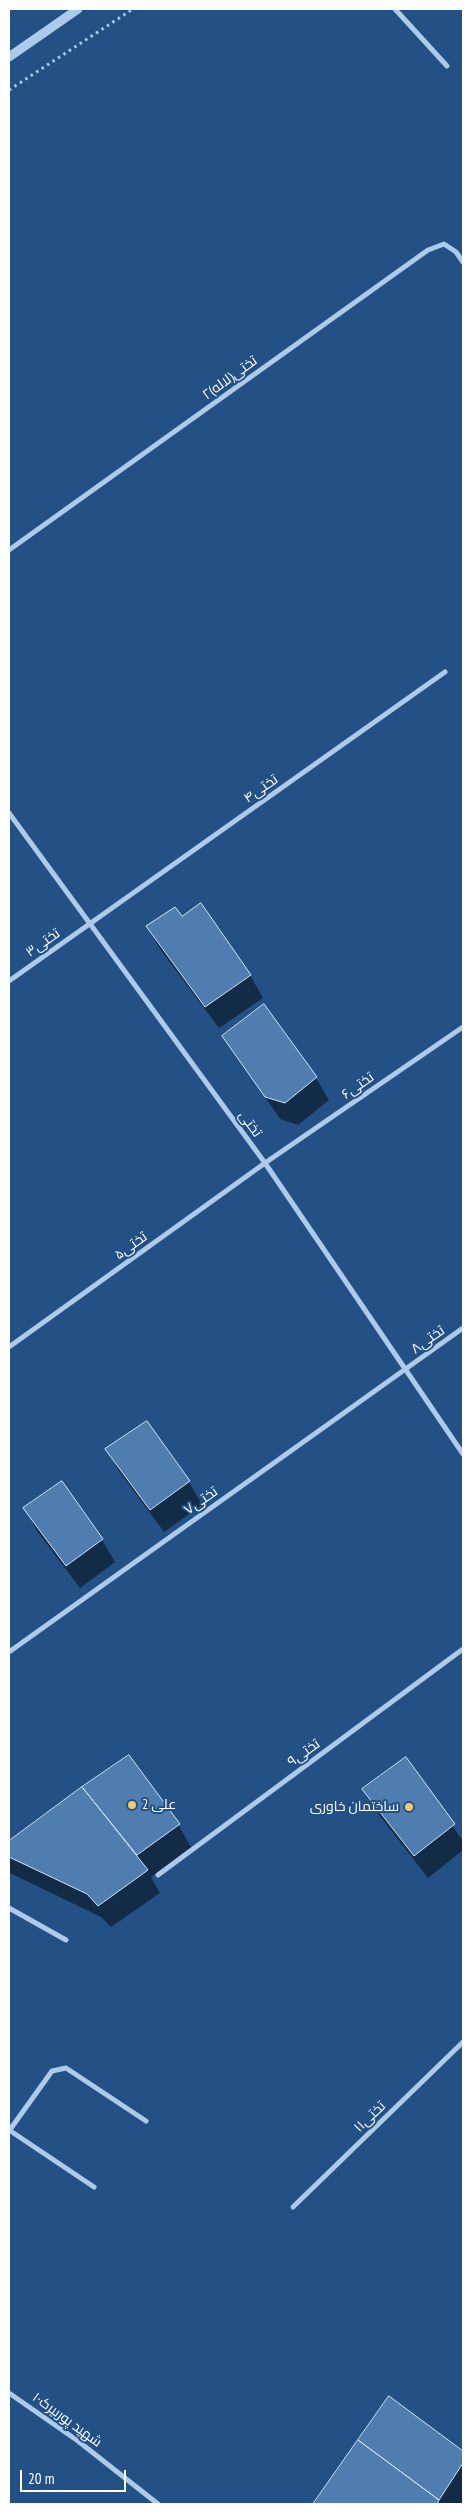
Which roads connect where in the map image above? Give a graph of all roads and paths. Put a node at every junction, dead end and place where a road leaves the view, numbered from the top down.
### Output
1 (78, 9) edge
2 (132, 9) edge
3 (395, 9) edge
4 (9, 57) edge
5 (447, 66) dead end
6 (9, 90) edge
7 (463, 262) edge
8 (9, 550) edge
9 (445, 672) dead end
10 (9, 813) edge
11 (90, 923) junction
12 (9, 981) edge
13 (463, 1026) edge
14 (265, 1163) junction
15 (463, 1328) edge
16 (9, 1346) edge
17 (407, 1369) junction
18 (463, 1454) edge
19 (463, 1649) edge
20 (9, 1652) edge
21 (158, 1874) dead end
22 (9, 1908) edge
23 (66, 1940) dead end
24 (463, 2042) edge
25 (146, 2121) dead end
26 (9, 2130) edge
27 (94, 2187) dead end
28 (293, 2207) dead end
29 (9, 2393) edge
30 (158, 2504) edge

1 - 4 street
2 - 6 path
3 - 5 street
7 - 8 street, ۲تختی(لاله)
9 - 11 street, تختی۴
10 - 11 street, تختی
11 - 12 street, تختی۳
11 - 14 street, تختی
13 - 14 street, تختی۶
14 - 16 street, تختی۵
14 - 17 street, تختی
15 - 17 street, تختی۸
17 - 18 street, تختی
17 - 20 street, تختی۷
19 - 21 street, تختی۹
22 - 23 street
24 - 28 street, تختی۱۱
25 - 26 street
26 - 27 street
29 - 30 street, شهید پوربیرک۱۰

